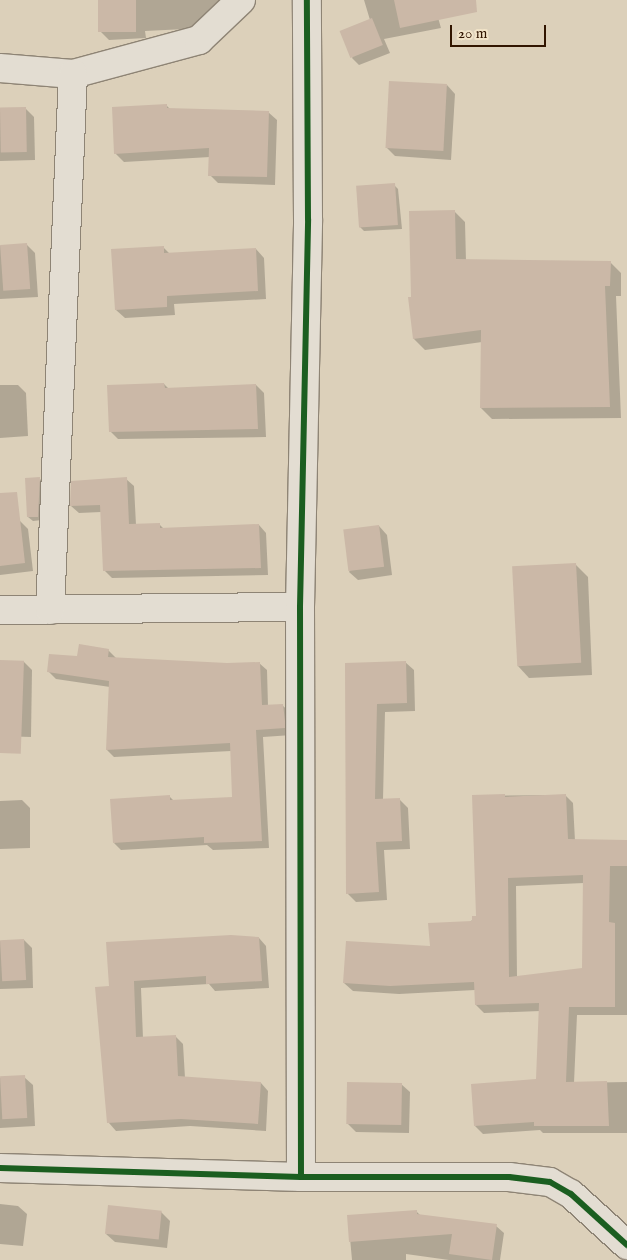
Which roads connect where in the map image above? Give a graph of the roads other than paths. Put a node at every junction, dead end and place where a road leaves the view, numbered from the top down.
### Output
1 (241, 0) edge
2 (307, 0) edge
3 (0, 68) edge
4 (73, 74) junction
5 (300, 607) junction
6 (0, 610) edge
7 (50, 610) junction
8 (0, 1168) edge
9 (301, 1177) junction
10 (627, 1245) edge

1 - 4 street
2 - 5 street
3 - 4 street
4 - 7 street
5 - 7 street
5 - 9 street
6 - 7 street
8 - 9 street
9 - 10 street

